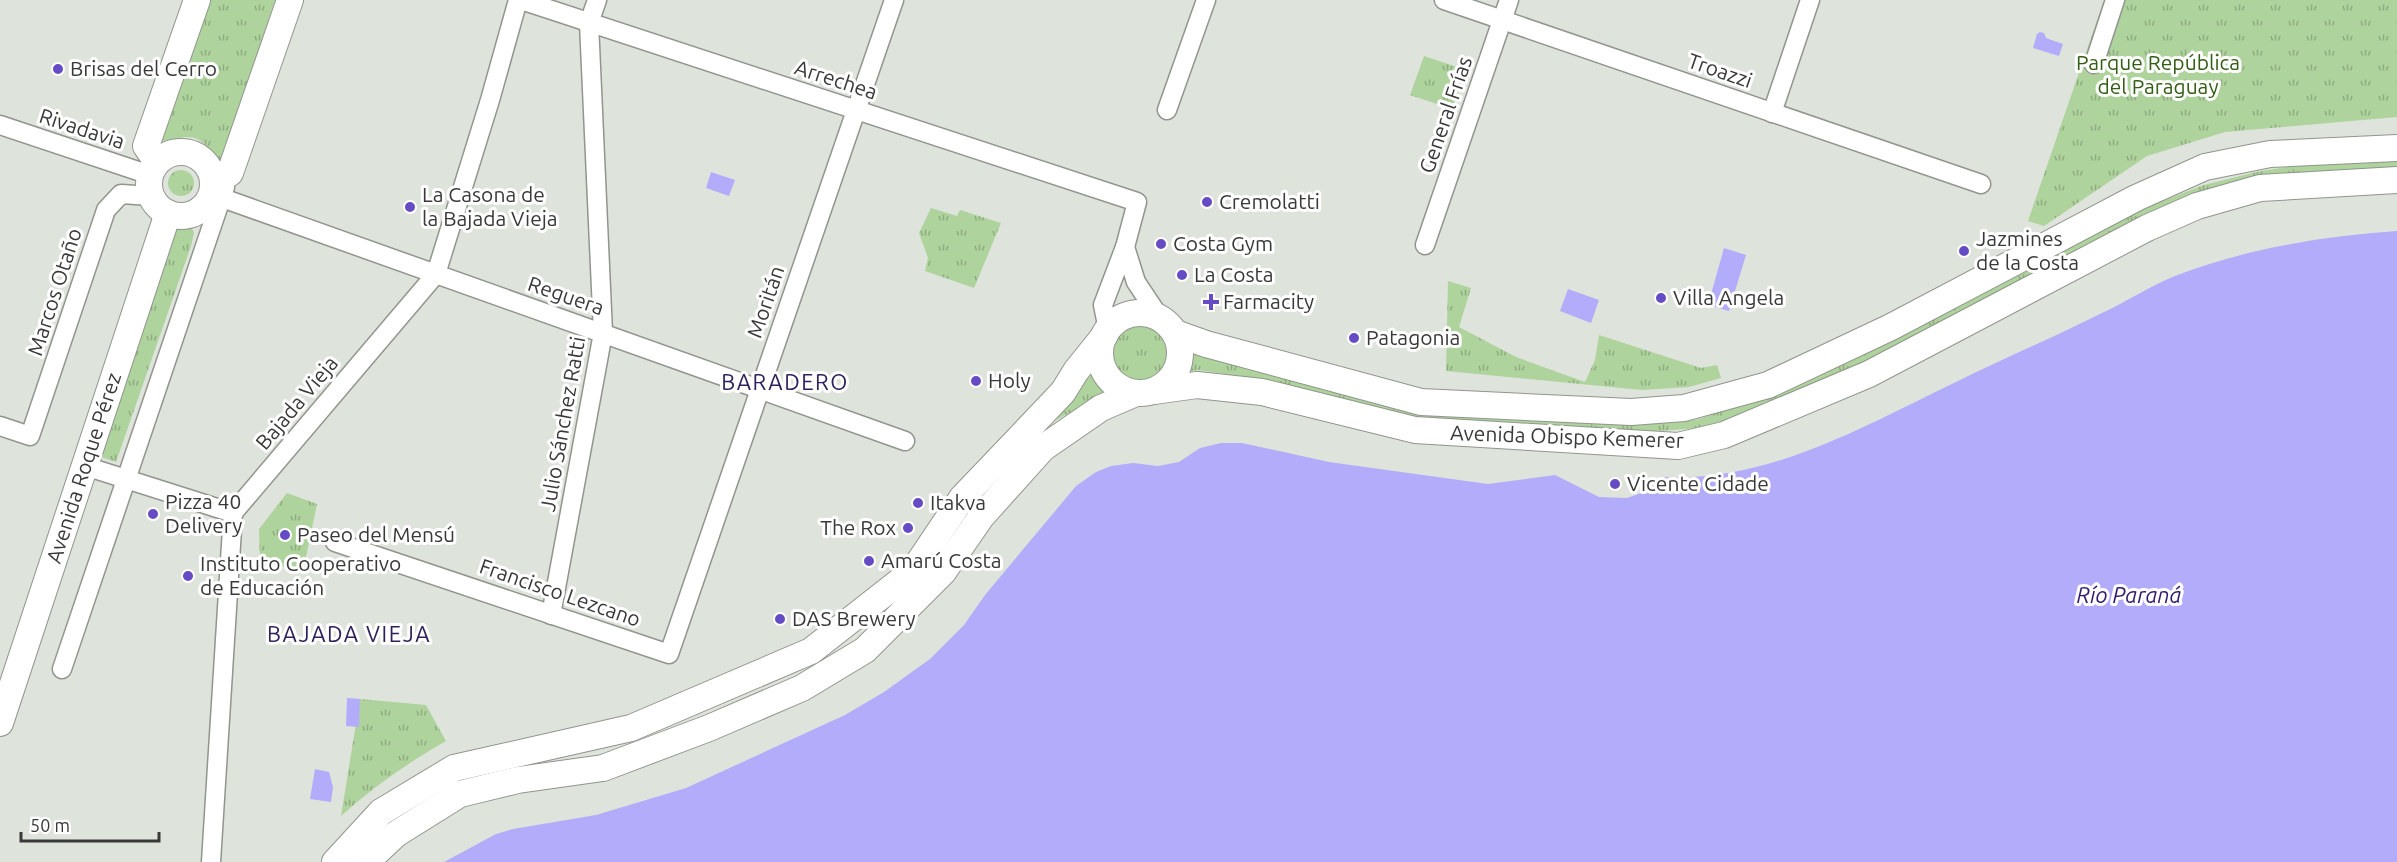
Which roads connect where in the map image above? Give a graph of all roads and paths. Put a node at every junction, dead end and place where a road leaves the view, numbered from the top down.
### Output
1 (197, 0) edge
2 (290, 0) edge
3 (519, 0) edge
4 (597, 0) edge
5 (894, 0) edge
6 (1206, 0) edge
7 (1444, 0) edge
8 (1509, 0) edge
9 (1810, 0) edge
10 (2115, 0) edge
11 (1502, 20) junction
12 (589, 23) junction
13 (2094, 64) dead end
14 (856, 110) junction
15 (1167, 110) dead end
16 (1772, 113) junction
17 (0, 125) edge
18 (2397, 148) edge
19 (116, 164) junction
20 (2397, 180) edge
21 (1981, 184) dead end
22 (156, 187) junction
23 (219, 187) junction
24 (121, 194) junction
25 (1425, 245) dead end
26 (1125, 247) junction
27 (436, 274) junction
28 (1168, 326) junction
29 (1106, 332) junction
30 (603, 333) junction
31 (759, 389) junction
32 (1145, 392) junction
33 (0, 426) edge
34 (905, 441) dead end
35 (85, 466) junction
36 (128, 480) junction
37 (232, 513) junction
38 (335, 542) dead end
39 (551, 615) junction
40 (669, 654) joint
41 (62, 669) dead end
42 (0, 723) edge
43 (211, 862) edge
44 (335, 862) edge
45 (366, 862) edge

1 - 22 main road
2 - 23 main road, Avenida Roque Pérez
3 - 12 street, Arrechea
3 - 27 street, Bajada Vieja
4 - 12 street
5 - 14 street, Moritán
6 - 15 street
7 - 11 street, Troazzi
8 - 11 street, General Frías
9 - 16 street
10 - 13 street
11 - 16 street, Troazzi
11 - 25 street, General Frías
12 - 14 street, Arrechea
12 - 30 street, Julio Sánchez Ratti
14 - 26 street, Arrechea
14 - 31 street, Moritán
16 - 21 street, Troazzi
17 - 19 street, Rivadavia
18 - 28 main road, Avenida Obispo Kemerer
19 - 22 street, Rivadavia
19 - 24 street
20 - 32 main road, Avenida Obispo Kemerer
22 - 23 main road
22 - 23 main road
22 - 24 street
22 - 35 main road, Avenida Roque Pérez
23 - 27 street, Reguera
23 - 36 street, Avenida Roque Pérez
24 - 33 street, Marcos Otaño
26 - 28 street
26 - 29 street
27 - 30 street, Reguera
27 - 37 street, Bajada Vieja
28 - 29 main road, Avenida Obispo Kemerer
28 - 32 main road, Avenida Obispo Kemerer
29 - 32 main road
29 - 44 main road, Avenida Obispo Kemerer
30 - 31 street, Reguera
30 - 39 street, Julio Sánchez Ratti
31 - 34 street, Reguera
31 - 40 street, Moritán
32 - 45 main road, Avenida Obispo Kemerer
35 - 36 street
35 - 42 main road, Avenida Roque Pérez
36 - 37 street
36 - 41 street, Avenida Roque Pérez
37 - 43 street
38 - 39 street, Francisco Lezcano
39 - 40 street, Francisco Lezcano

